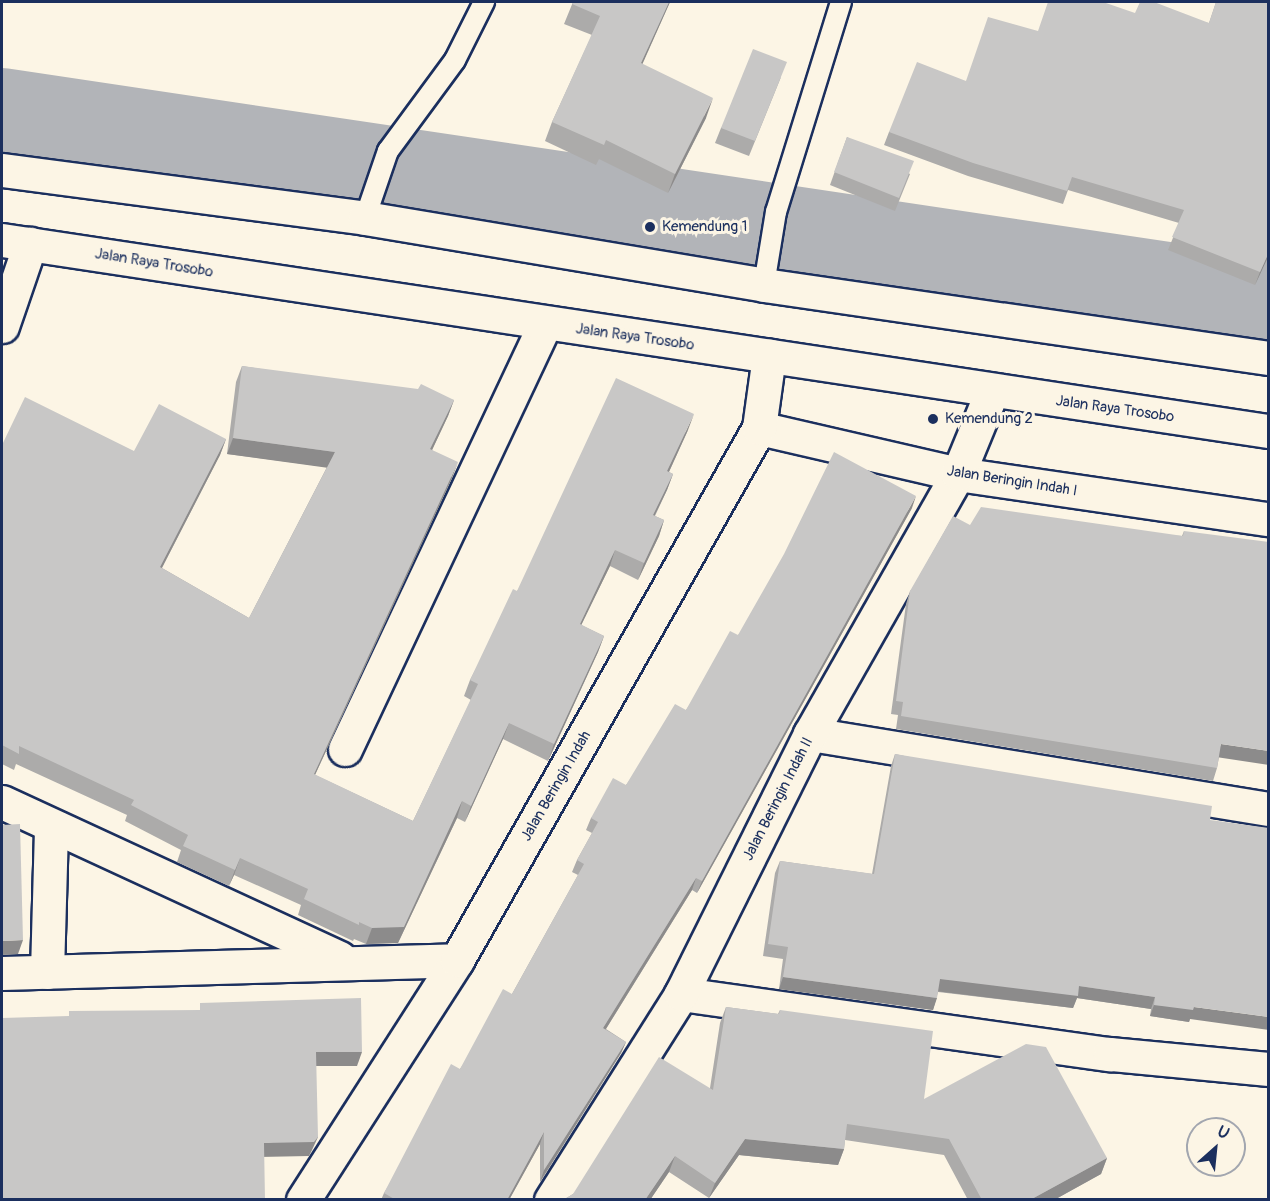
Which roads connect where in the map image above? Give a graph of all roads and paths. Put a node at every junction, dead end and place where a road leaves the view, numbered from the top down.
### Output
1 (484, 2) edge
2 (841, 2) edge
3 (2, 170) edge
4 (369, 205) junction
5 (16, 242) edge
6 (764, 285) junction
7 (544, 324) junction
8 (2, 326) edge
9 (769, 356) junction
10 (1269, 358) edge
11 (992, 391) junction
12 (759, 428) junction
13 (1269, 431) edge
14 (958, 474) junction
15 (1269, 519) edge
16 (810, 734) junction
17 (345, 749) dead end
18 (2, 802) edge
19 (1269, 809) edge
20 (51, 827) junction
21 (457, 960) junction
22 (348, 961) junction
23 (47, 972) junction
24 (2, 973) edge
25 (681, 994) junction
26 (1269, 1069) edge
27 (303, 1200) edge
28 (551, 1200) edge

1 - 4 lane
2 - 6 lane
3 - 4 main road
4 - 6 main road
5 - 7 main road, Jalan Raya Trosobo
5 - 8 main road
6 - 10 main road
7 - 9 main road, Jalan Raya Trosobo
7 - 17 main road
9 - 11 main road, Jalan Raya Trosobo
9 - 12 main road, Jalan Beringin Indah
11 - 13 main road, Jalan Raya Trosobo
11 - 14 main road, Jalan Beringin Indah II
12 - 14 main road, Jalan Beringin Indah I
12 - 21 main road, Jalan Beringin Indah
14 - 15 main road, Jalan Beringin Indah I
14 - 16 main road, Jalan Beringin Indah II
16 - 19 main road
16 - 25 main road, Jalan Beringin Indah II
18 - 20 main road
20 - 22 main road
20 - 23 main road
21 - 22 main road
21 - 27 main road, Jalan Beringin Indah
22 - 23 main road
23 - 24 main road
25 - 26 main road
25 - 28 main road, Jalan Beringin Indah II

